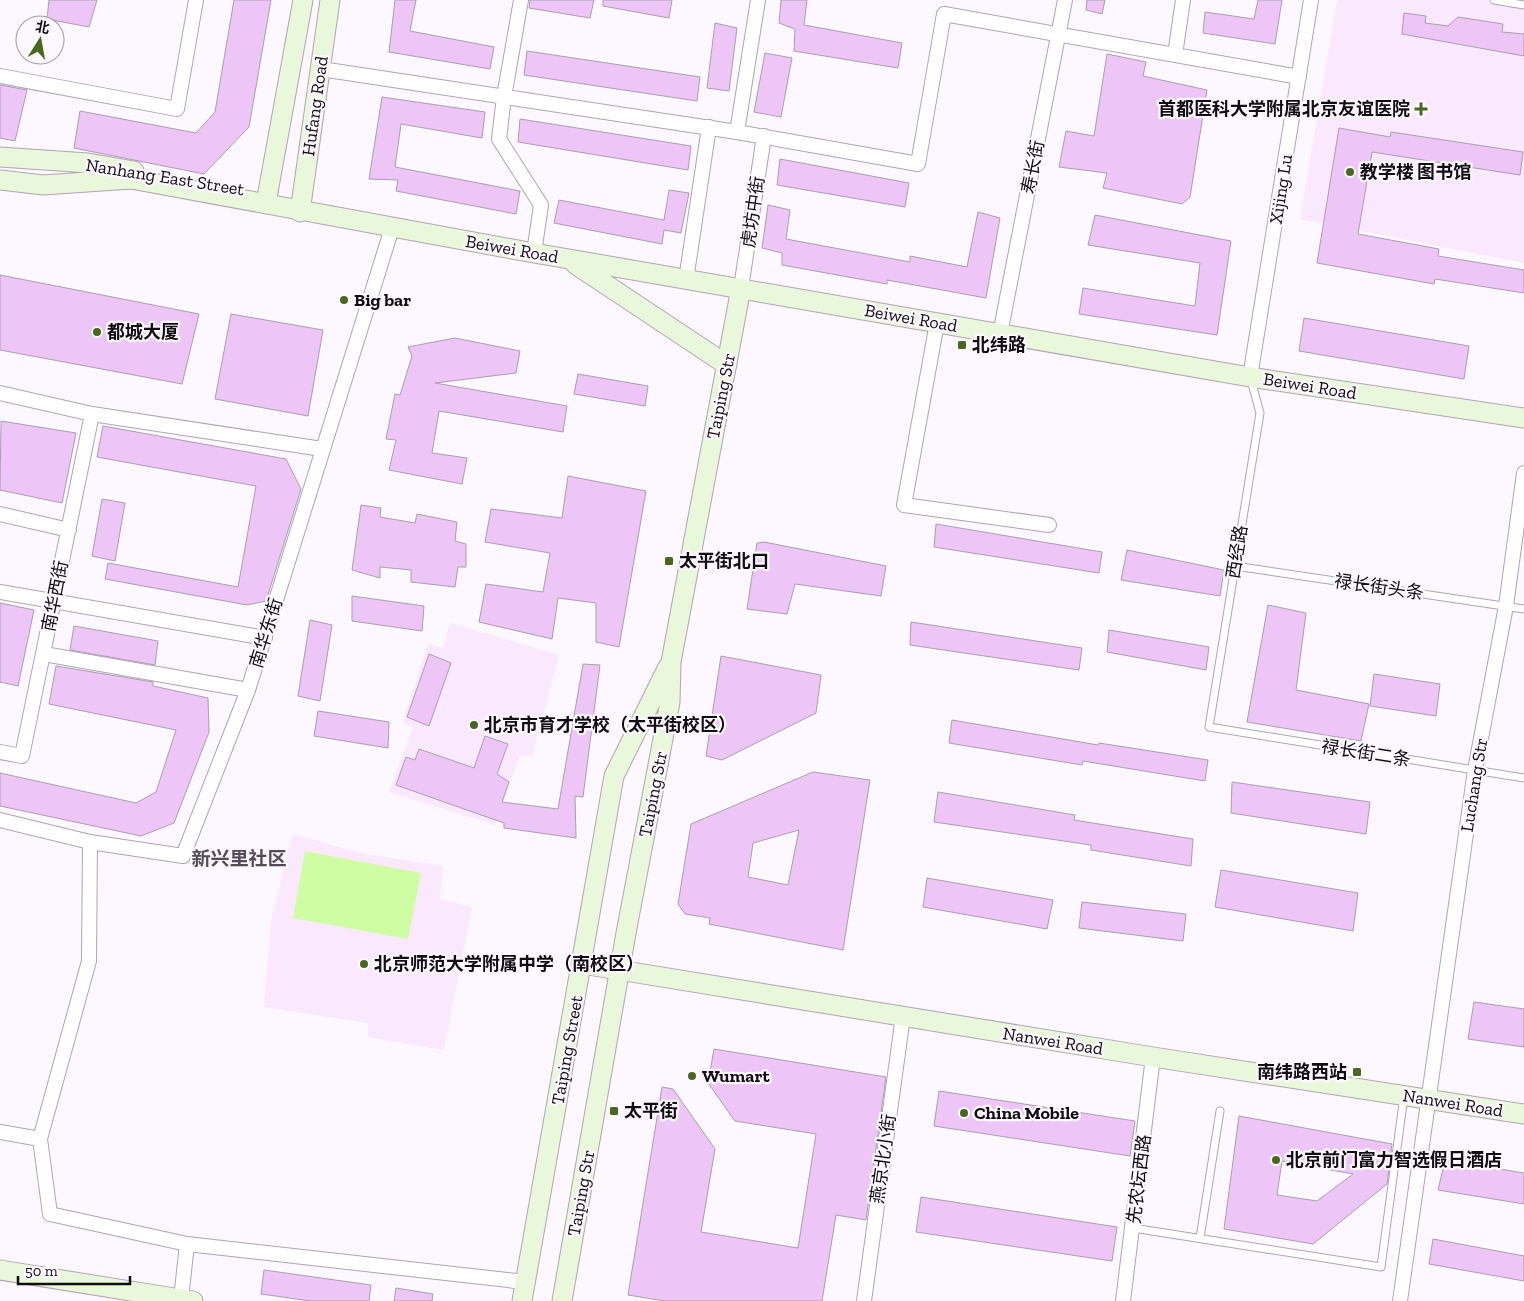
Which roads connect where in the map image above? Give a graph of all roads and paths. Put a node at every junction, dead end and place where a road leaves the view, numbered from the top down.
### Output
1 (196, 0) edge
2 (303, 0) edge
3 (330, 0) edge
4 (521, 0) edge
5 (758, 0) edge
6 (1065, 0) edge
7 (1183, 0) edge
8 (1311, 0) edge
9 (1494, 0) edge
10 (1524, 5) edge
11 (1059, 35) junction
12 (1174, 55) junction
13 (321, 69) junction
14 (0, 76) edge
15 (1299, 77) junction
16 (504, 97) junction
17 (709, 128) junction
18 (737, 132) junction
19 (764, 136) junction
20 (0, 156) edge
21 (0, 180) edge
22 (266, 202) junction
23 (300, 212) junction
24 (392, 228) junction
25 (534, 254) junction
26 (568, 259) junction
27 (686, 280) junction
28 (741, 288) junction
29 (937, 323) junction
30 (1000, 334) junction
31 (727, 365) junction
32 (1250, 377) junction
33 (0, 393) edge
34 (92, 414) junction
35 (1524, 418) edge
36 (322, 449) junction
37 (1524, 473) edge
38 (0, 514) edge
39 (1049, 525) dead end
40 (69, 530) junction
41 (1235, 566) junction
42 (0, 592) edge
43 (52, 601) junction
44 (1506, 606) junction
45 (1524, 609) edge
46 (265, 638) junction
47 (44, 654) junction
48 (671, 662) junction
49 (248, 690) junction
50 (1209, 727) joint
51 (0, 752) edge
52 (1475, 770) junction
53 (1524, 778) edge
54 (0, 820) edge
55 (90, 842) junction
56 (582, 964) junction
57 (620, 970) junction
58 (902, 1016) junction
59 (1153, 1057) junction
60 (1404, 1095) junction
61 (1430, 1099) junction
62 (1220, 1112) dead end
63 (1524, 1114) edge
64 (0, 1132) edge
65 (40, 1139) junction
66 (1133, 1228) junction
67 (1200, 1238) junction
68 (187, 1244) junction
69 (0, 1270) edge
70 (525, 1282) junction
71 (187, 1300) edge
72 (522, 1301) edge
73 (562, 1301) edge
74 (864, 1301) edge
75 (1124, 1301) edge
76 (1400, 1301) edge

1 - 14 street
2 - 22 main road, Hufang Road
3 - 13 main road, Hufang Road
4 - 16 street
5 - 18 street
6 - 11 street, 寿长街
7 - 12 street
8 - 15 street, Xijing Lu
9 - 10 lane
11 - 12 street
11 - 19 street
11 - 30 street, 寿长街
12 - 15 street
13 - 16 street
13 - 23 main road, Hufang Road
15 - 32 street, Xijing Lu
16 - 17 street
16 - 25 street
17 - 18 street
17 - 27 street
18 - 19 street
19 - 28 street, 虎坊中街
20 - 22 main road, Nanhang East Street
21 - 22 main road, Nanhang East Street
22 - 23 main road, Beiwei Road
23 - 24 main road, Beiwei Road
24 - 25 main road, Beiwei Road
24 - 36 street, 南华东街
25 - 26 main road, Beiwei Road
26 - 27 main road, Beiwei Road
26 - 31 main road
27 - 28 main road, Beiwei Road
28 - 29 main road, Beiwei Road
28 - 31 main road, Taiping Str
29 - 30 main road, Beiwei Road
29 - 39 street
30 - 32 main road, Beiwei Road
31 - 48 main road, Taiping Str
32 - 35 main road, Beiwei Road
32 - 41 lane, 西经路
33 - 34 street
34 - 36 street
34 - 40 street, 南华西街
36 - 46 street, 南华东街
37 - 44 street, Luchang Str
38 - 40 street
40 - 43 street, 南华西街
41 - 44 lane, 禄长街头条
41 - 50 lane, 西经路
42 - 43 street
43 - 46 street
43 - 47 street, 南华西街
44 - 45 lane, 禄长街头条
44 - 52 street, Luchang Str
46 - 49 street, 南华东街
47 - 49 street
47 - 51 street, 南华西街
48 - 56 main road, Taiping Street
48 - 57 main road, Taiping Str
49 - 55 street, 南华东街
50 - 52 lane, 禄长街二条
52 - 53 lane, 禄长街二条
52 - 61 street, Luchang Str
54 - 55 street, 南华东街
55 - 65 street
56 - 57 main road, Nanwei Road
56 - 70 main road, Taiping Street
57 - 58 main road, Nanwei Road
57 - 73 main road, Taiping Str
58 - 59 main road, Nanwei Road
58 - 74 street, 燕京北小街
59 - 60 main road, Nanwei Road
59 - 66 street, 先农坛西路
60 - 61 main road, Nanwei Road
60 - 67 lane
61 - 63 main road, Nanwei Road
61 - 76 street, Luchang Str
62 - 67 lane
64 - 65 street
65 - 68 street
66 - 67 lane
66 - 75 street, 先农坛西路
68 - 70 street
68 - 71 street
69 - 71 main road
70 - 72 main road, Taiping Street

